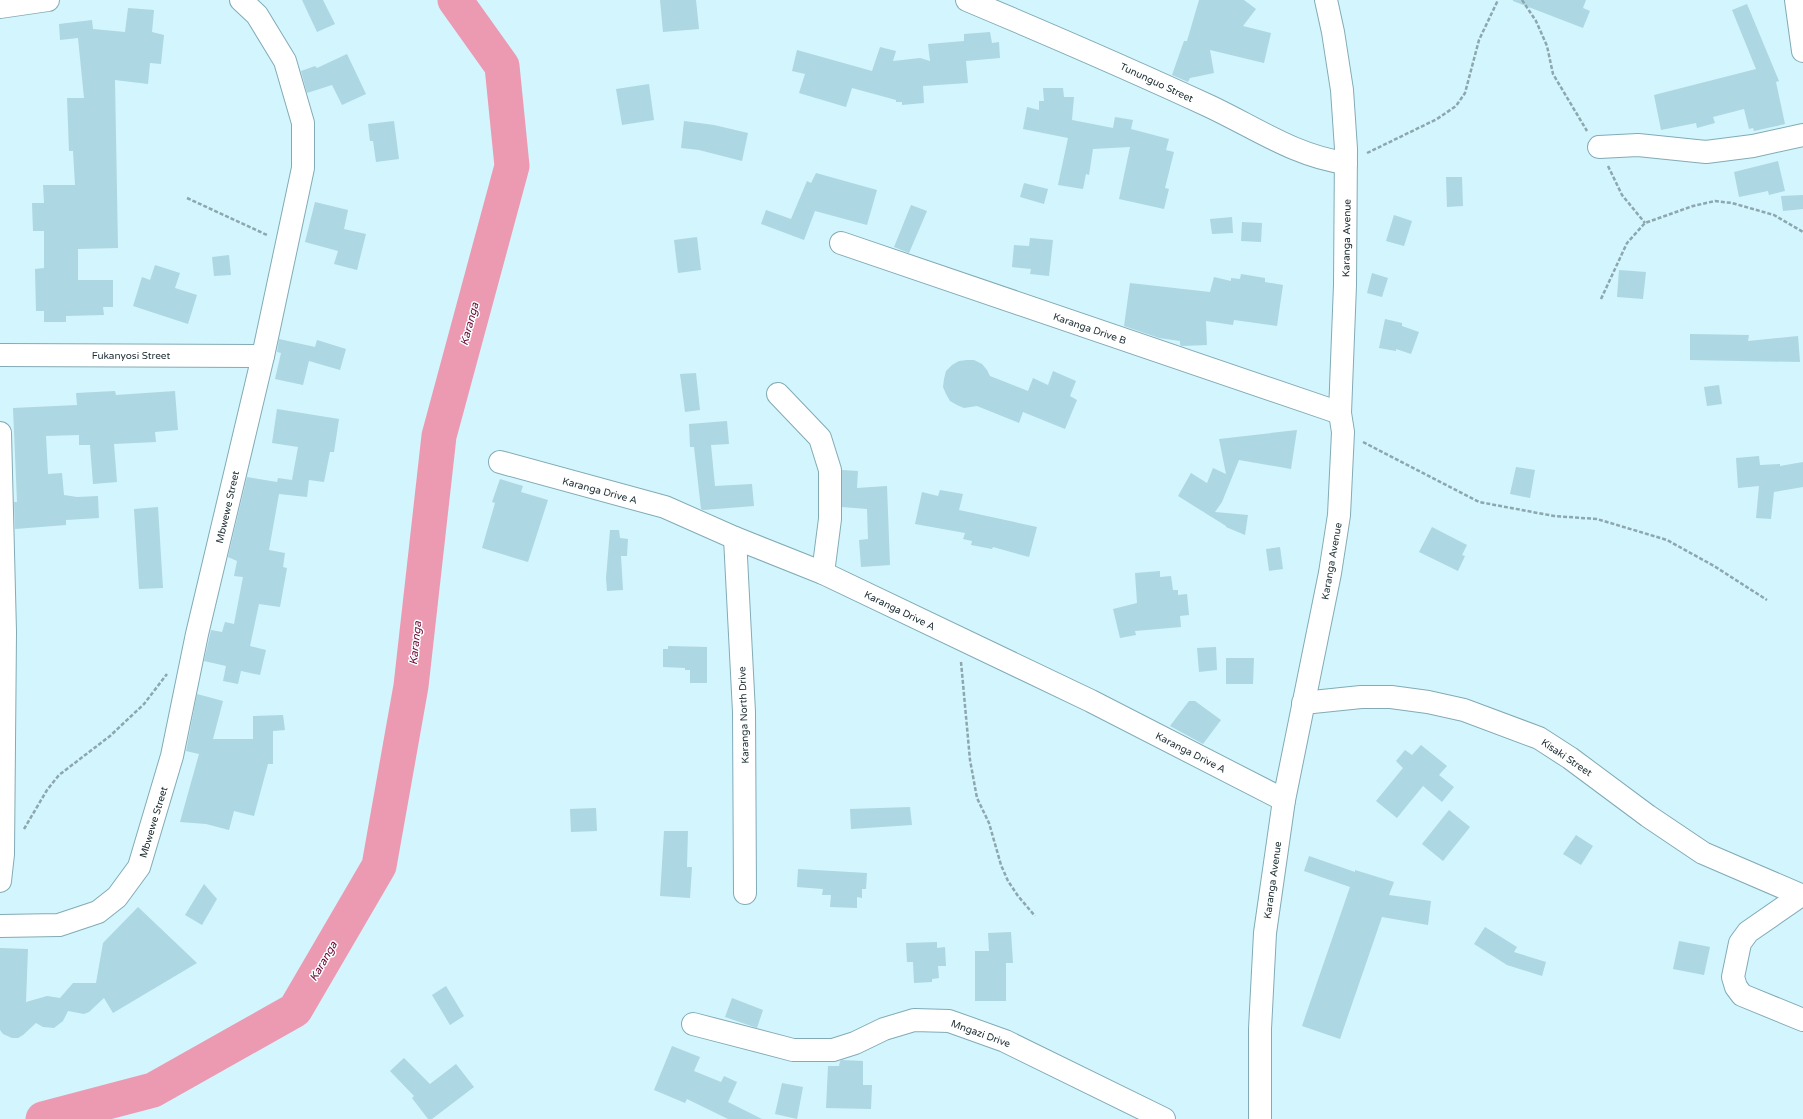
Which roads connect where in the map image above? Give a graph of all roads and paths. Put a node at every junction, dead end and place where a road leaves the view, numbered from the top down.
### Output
1 (48, 0) edge
2 (241, 0) edge
3 (967, 0) edge
4 (1326, 0) edge
5 (1498, 0) edge
6 (1522, 0) edge
7 (1796, 0) edge
8 (0, 7) edge
9 (1803, 51) edge
10 (1803, 135) edge
11 (1599, 147) junction
12 (1346, 163) junction
13 (187, 198) dead end
14 (1644, 223) junction
15 (1803, 232) edge
16 (841, 243) dead end
17 (286, 244) junction
18 (1601, 299) dead end
19 (0, 355) edge
20 (263, 356) junction
21 (778, 394) dead end
22 (1342, 423) junction
23 (0, 433) edge
24 (500, 462) dead end
25 (734, 538) junction
26 (823, 573) junction
27 (1767, 600) dead end
28 (958, 637) junction
29 (168, 672) dead end
30 (1303, 703) junction
31 (1284, 800) junction
32 (3, 854) junction
33 (0, 881) edge
34 (745, 892) dead end
35 (1802, 896) edge
36 (1035, 916) dead end
37 (0, 926) edge
38 (1803, 1020) edge
39 (693, 1024) dead end
40 (1164, 1119) edge
41 (1260, 1119) edge

1 - 8 street
2 - 17 street, Mbwewe Street
3 - 12 street, Tununguo Street
4 - 12 street, Karanga Avenue
5 - 12 path
6 - 11 path
7 - 9 street
10 - 11 street
11 - 14 path
12 - 22 street, Karanga Avenue
13 - 17 path
14 - 15 path
14 - 18 path
16 - 22 street, Karanga Drive B
17 - 20 street, Mbwewe Street
19 - 20 street, Fukanyosi Street
20 - 37 street, Mbwewe Street
21 - 26 street
22 - 27 path
22 - 30 street, Karanga Avenue
23 - 32 street
24 - 25 street, Karanga Drive A
25 - 26 street, Karanga Drive A
25 - 34 street, Karanga North Drive
26 - 28 street, Karanga Drive A
28 - 31 street, Karanga Drive A
28 - 36 path
29 - 32 path
30 - 31 street, Karanga Avenue
30 - 35 street, Kisaki Street
31 - 41 street, Karanga Avenue
32 - 33 street
35 - 38 street
39 - 40 street, Mngazi Drive

